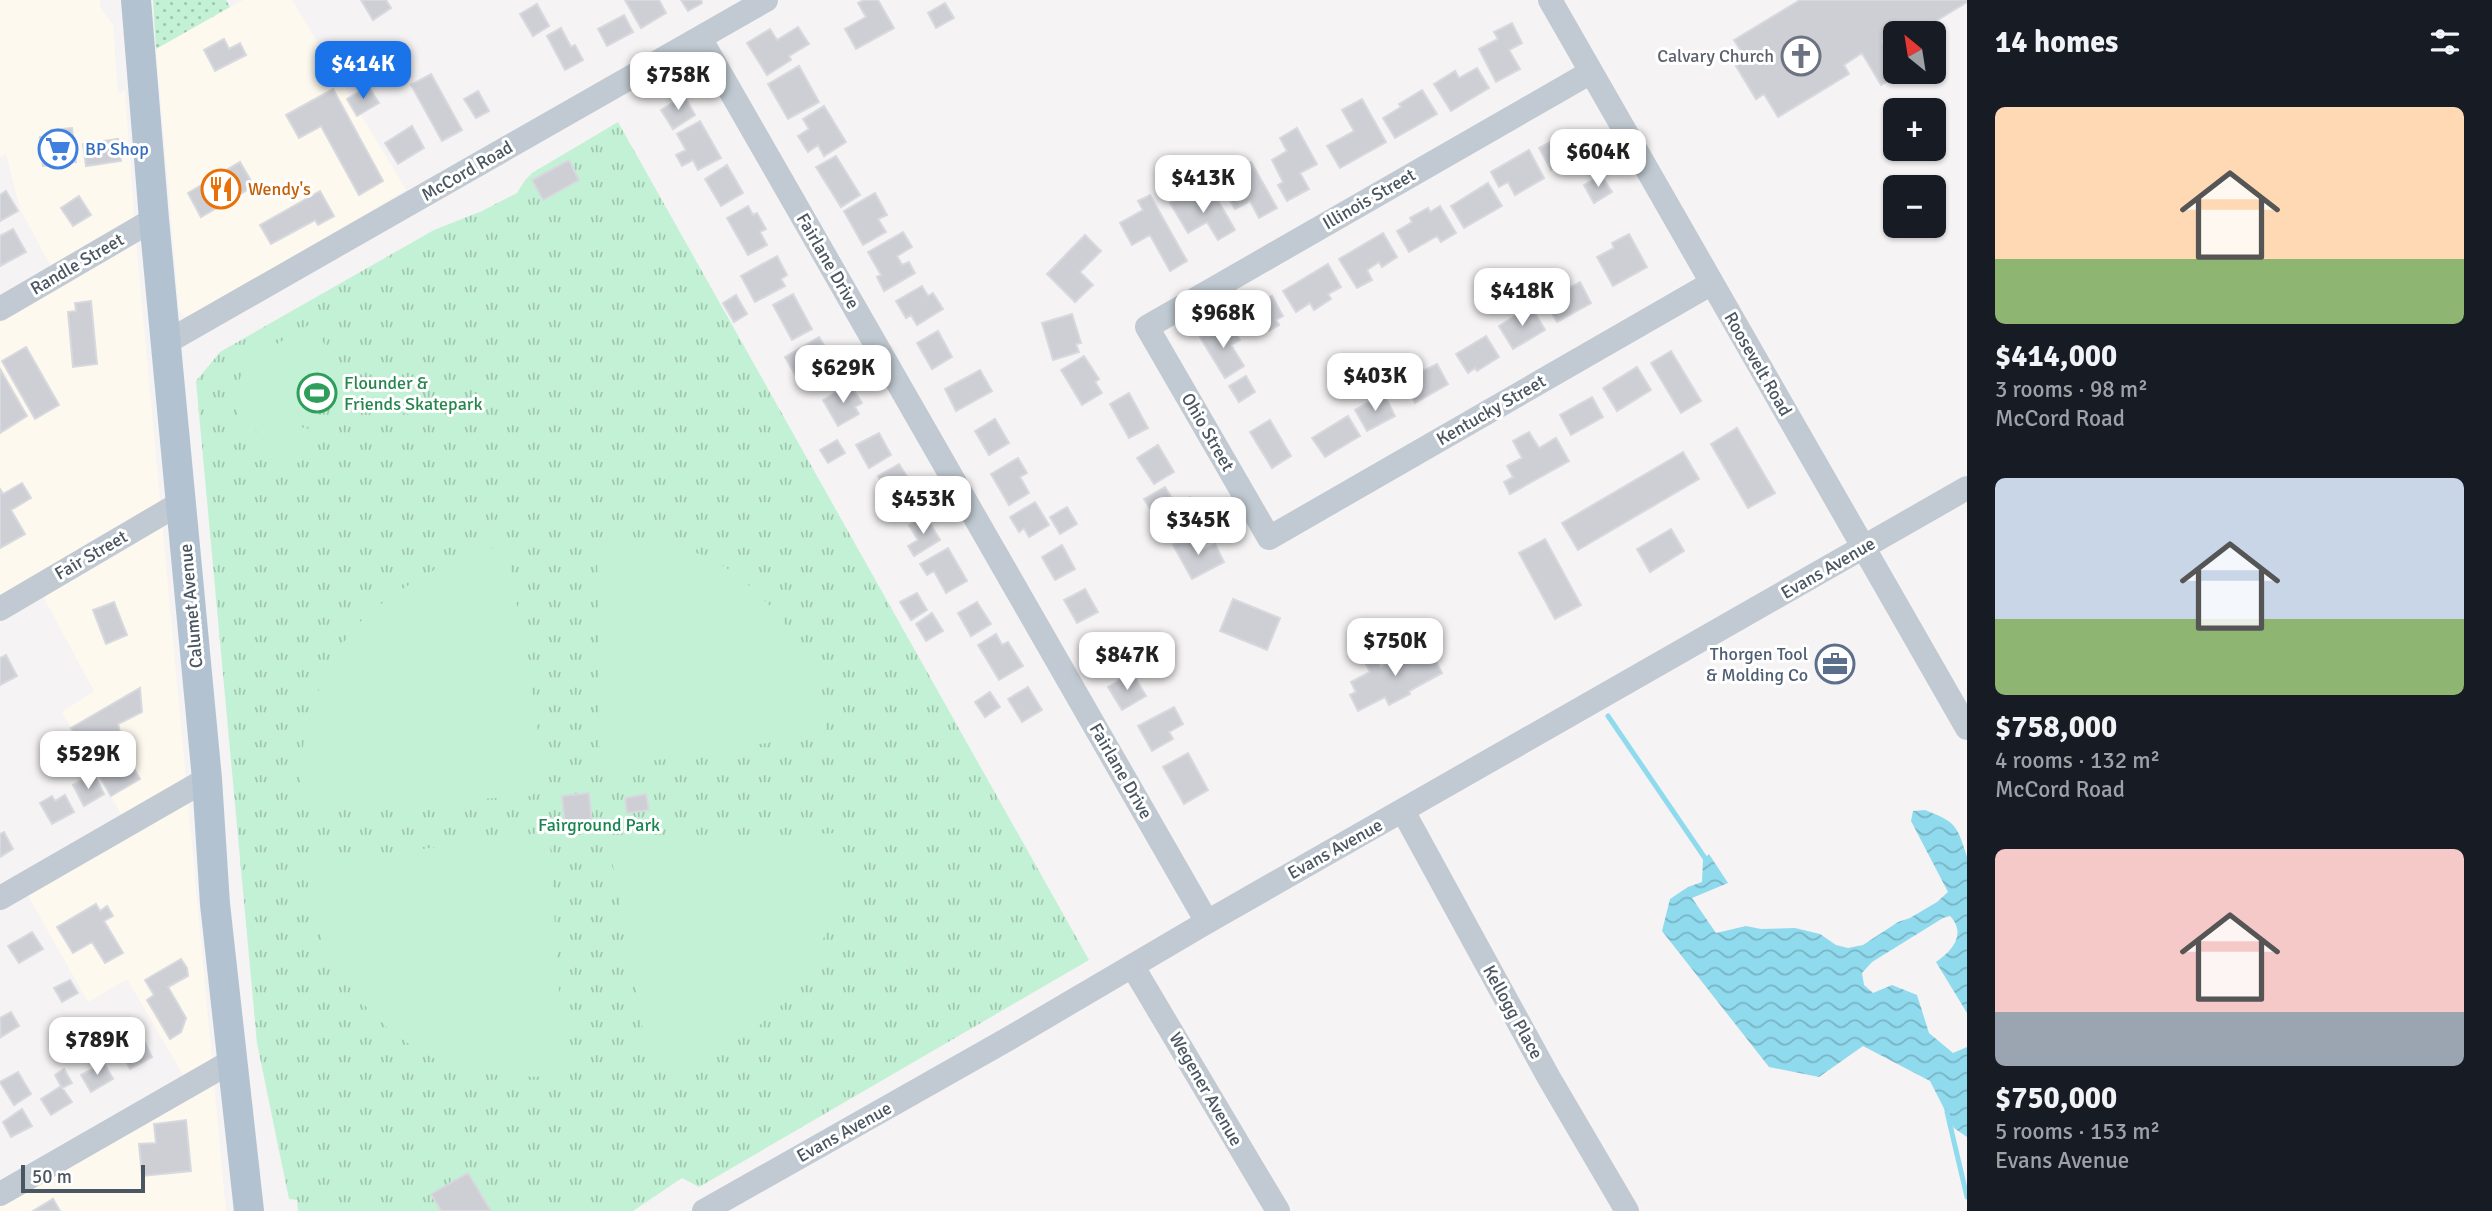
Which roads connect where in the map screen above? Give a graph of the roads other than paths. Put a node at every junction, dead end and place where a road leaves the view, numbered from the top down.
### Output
1 (136, 0) edge
2 (766, 0) edge
3 (1550, 0) edge
4 (700, 38) junction
5 (1591, 72) junction
6 (154, 219) junction
7 (1712, 283) junction
8 (0, 309) edge
9 (1147, 327) joint
10 (167, 342) junction
11 (1967, 488) edge
12 (182, 502) junction
13 (1269, 538) joint
14 (1864, 548) junction
15 (0, 609) edge
16 (1967, 728) edge
17 (207, 779) junction
18 (1403, 811) junction
19 (0, 898) edge
20 (1207, 922) junction
21 (1133, 967) junction
22 (232, 1061) junction
23 (0, 1194) edge
24 (249, 1211) edge
25 (704, 1211) edge
26 (1278, 1211) edge
27 (1627, 1211) edge

1 - 6 main road, Calumet Avenue
2 - 4 street, McCord Road
3 - 5 street, Roosevelt Road
4 - 10 street, McCord Road
4 - 20 street, Fairlane Drive
5 - 7 street, Roosevelt Road
5 - 9 street, Illinois Street
6 - 8 street, Randle Street
6 - 10 main road, Calumet Avenue
7 - 13 street, Kentucky Street
7 - 14 street, Roosevelt Road
9 - 13 street, Ohio Street
10 - 12 main road, Calumet Avenue
11 - 14 street, Evans Avenue
12 - 15 street, Fair Street
12 - 17 main road, Calumet Avenue
14 - 16 street, Roosevelt Road
14 - 18 street, Evans Avenue
17 - 19 street
17 - 22 main road, Calumet Avenue
18 - 20 street, Evans Avenue
18 - 27 street, Kellogg Place
20 - 21 street, Evans Avenue
21 - 25 street, Evans Avenue
21 - 26 street, Wegener Avenue
22 - 23 street
22 - 24 main road, Calumet Avenue

